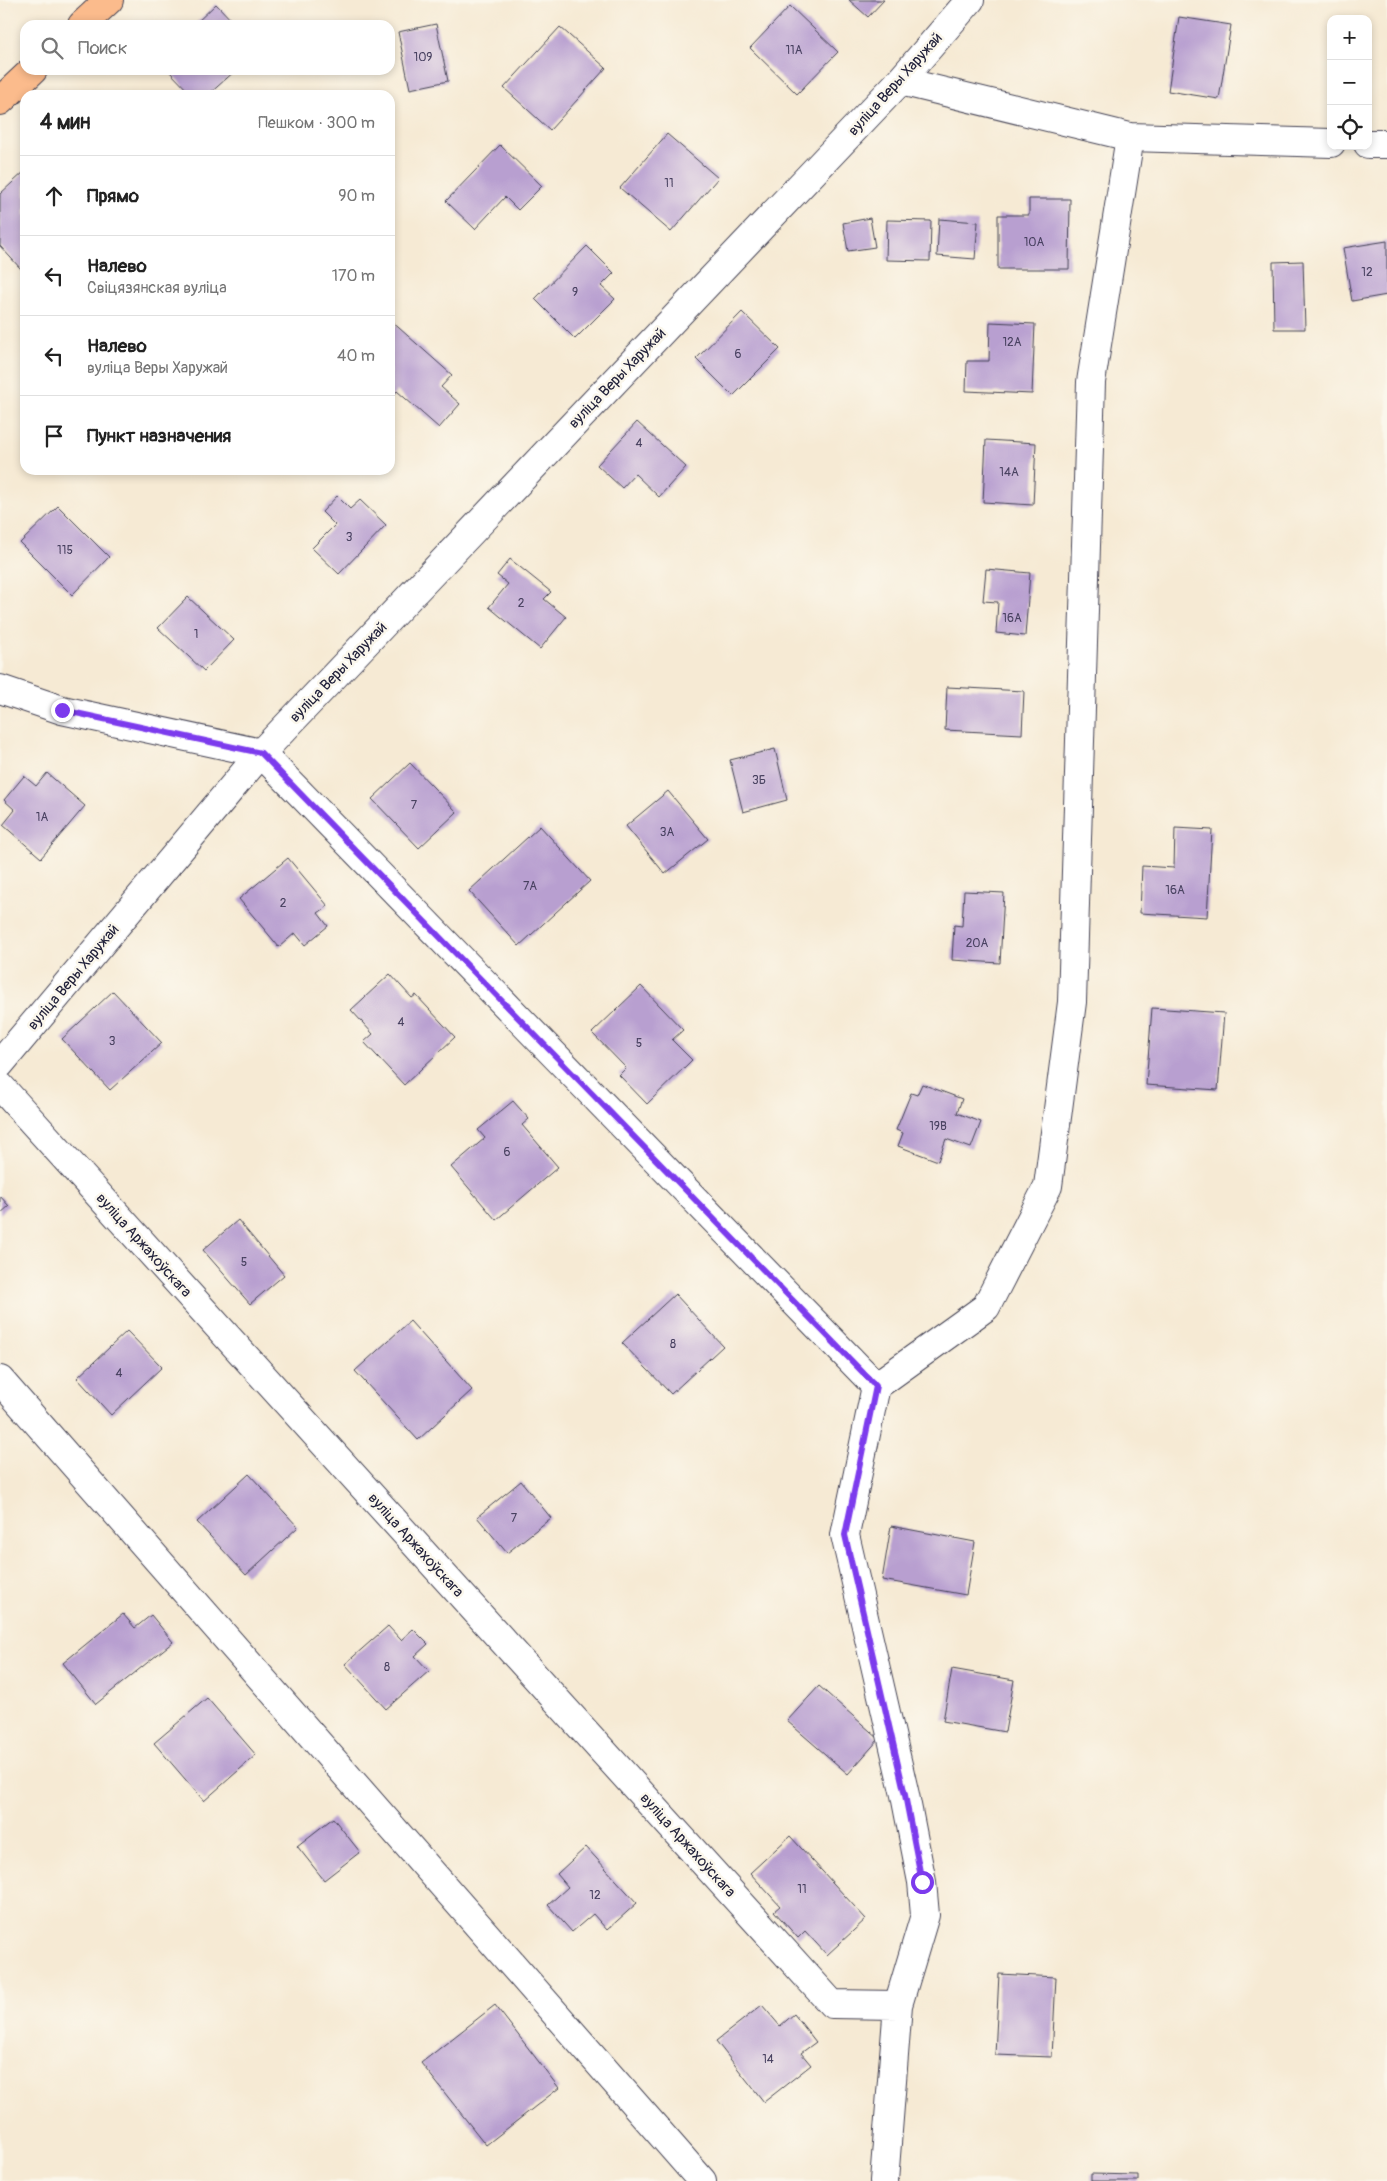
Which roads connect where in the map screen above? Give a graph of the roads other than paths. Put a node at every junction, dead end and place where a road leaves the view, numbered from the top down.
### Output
1 (109, 0) edge
2 (970, 0) edge
3 (87, 20) edge
4 (29, 75) edge
5 (900, 81) junction
6 (0, 101) edge
7 (1130, 137) junction
8 (1327, 142) edge
9 (1372, 144) edge
10 (1387, 144) edge
11 (0, 689) edge
12 (261, 753) junction
13 (0, 1064) edge
14 (0, 1086) edge
15 (0, 1380) edge
16 (876, 1386) junction
17 (898, 2005) junction
18 (702, 2181) edge
19 (884, 2181) edge

1 - 3 main road
2 - 5 street, вуліца Веры Харужай
4 - 6 main road
5 - 7 street
5 - 12 street, вуліца Веры Харужай
7 - 8 street
7 - 16 street
9 - 10 street
11 - 12 street
12 - 13 street, вуліца Веры Харужай
12 - 16 street
14 - 17 street, вуліца Аржахоўскага
15 - 18 street
16 - 17 street
17 - 19 street

